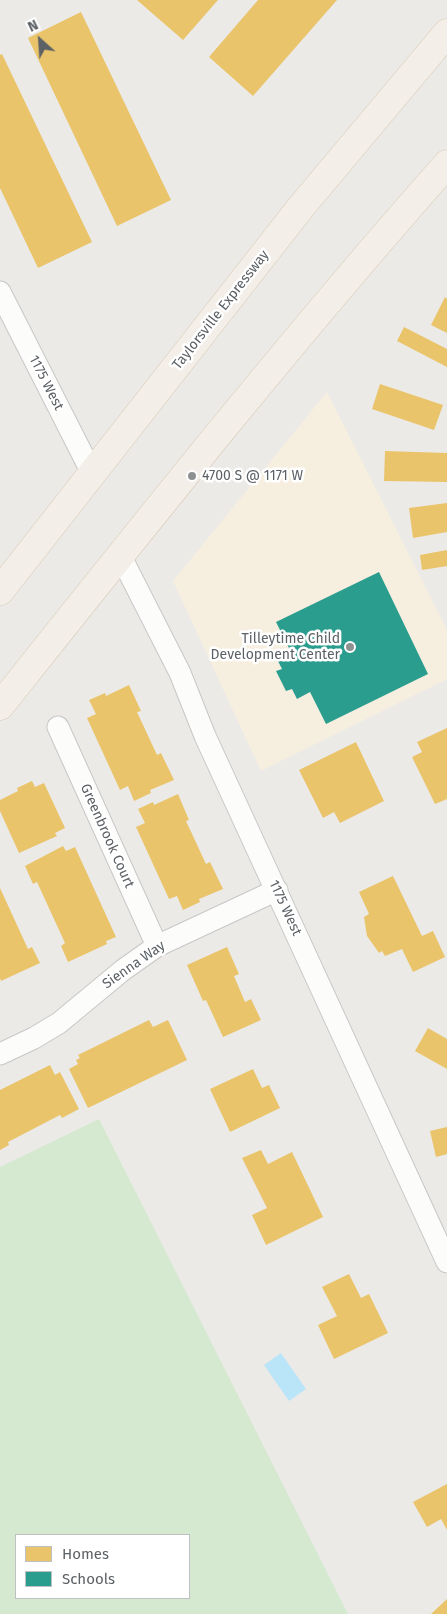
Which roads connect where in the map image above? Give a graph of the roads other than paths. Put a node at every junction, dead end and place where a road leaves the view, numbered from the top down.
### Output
1 (447, 33) edge
2 (447, 164) edge
3 (0, 292) edge
4 (93, 475) junction
5 (120, 556) junction
6 (0, 591) edge
7 (0, 706) edge
8 (58, 727) dead end
9 (277, 890) junction
10 (157, 946) junction
11 (0, 1054) edge
12 (447, 1262) edge

1 - 4 main road, Taylorsville Expressway
2 - 5 main road
3 - 4 street, 1175 West
4 - 6 main road, Taylorsville Expressway
5 - 7 main road
5 - 9 street, 1175 West
8 - 10 street, Greenbrook Court
9 - 10 street, Sienna Way
9 - 12 street, 1175 West
10 - 11 street, Sienna Way

